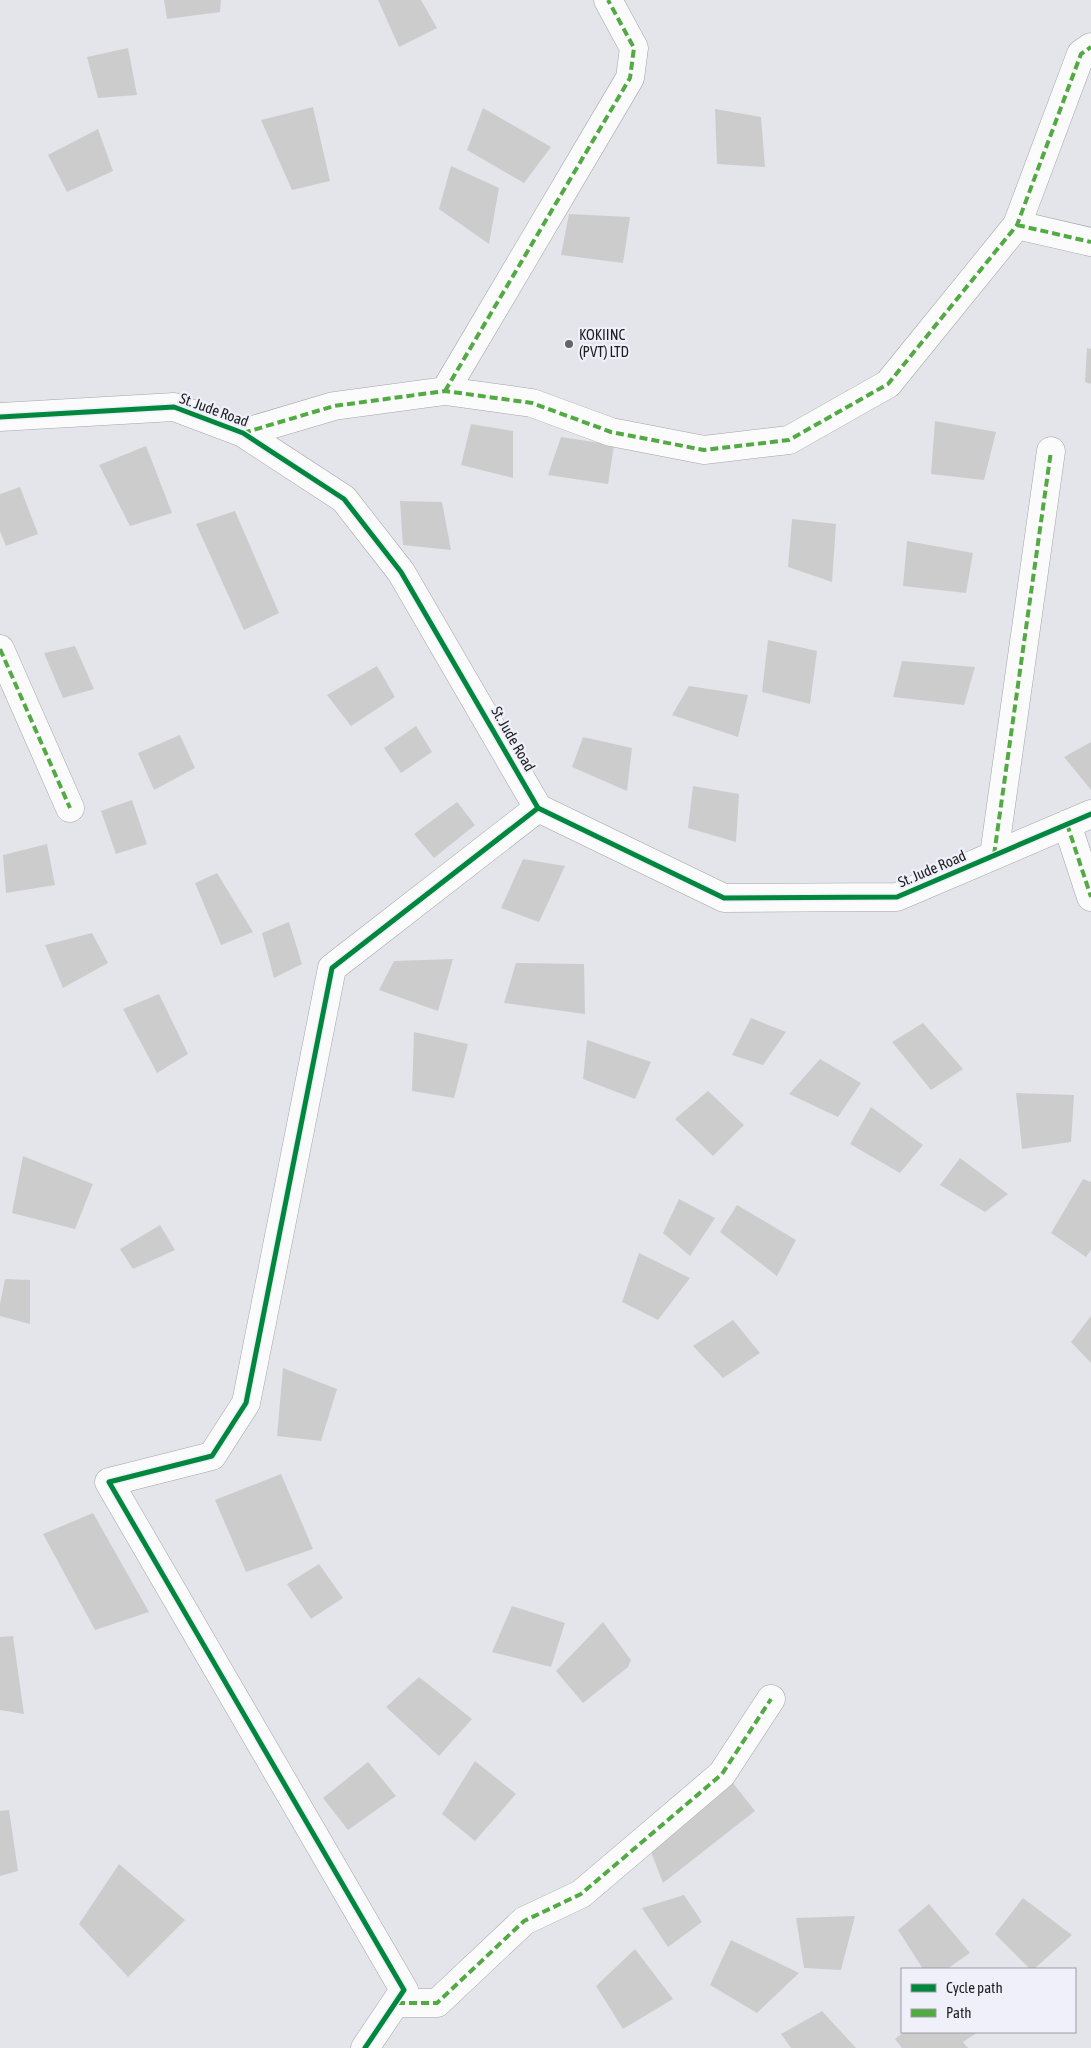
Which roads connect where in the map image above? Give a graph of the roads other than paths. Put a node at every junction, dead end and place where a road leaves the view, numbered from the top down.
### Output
1 (608, 0) edge
2 (1091, 47) edge
3 (1017, 225) junction
4 (1091, 242) edge
5 (445, 391) junction
6 (0, 417) edge
7 (243, 433) junction
8 (1050, 451) dead end
9 (0, 649) edge
10 (70, 808) dead end
11 (538, 808) junction
12 (1079, 819) edge
13 (994, 856) junction
14 (1091, 897) edge
15 (771, 1699) dead end
16 (397, 2003) junction
17 (365, 2048) edge

1 - 5 street
2 - 3 street
3 - 4 street
3 - 5 street
5 - 7 street
6 - 7 street, St. Jude Road
7 - 11 street, St. Jude Road
8 - 13 street
9 - 10 street
11 - 13 street, St. Jude Road
11 - 16 street
12 - 13 street, St. Jude Road
12 - 14 street
15 - 16 street
16 - 17 street

